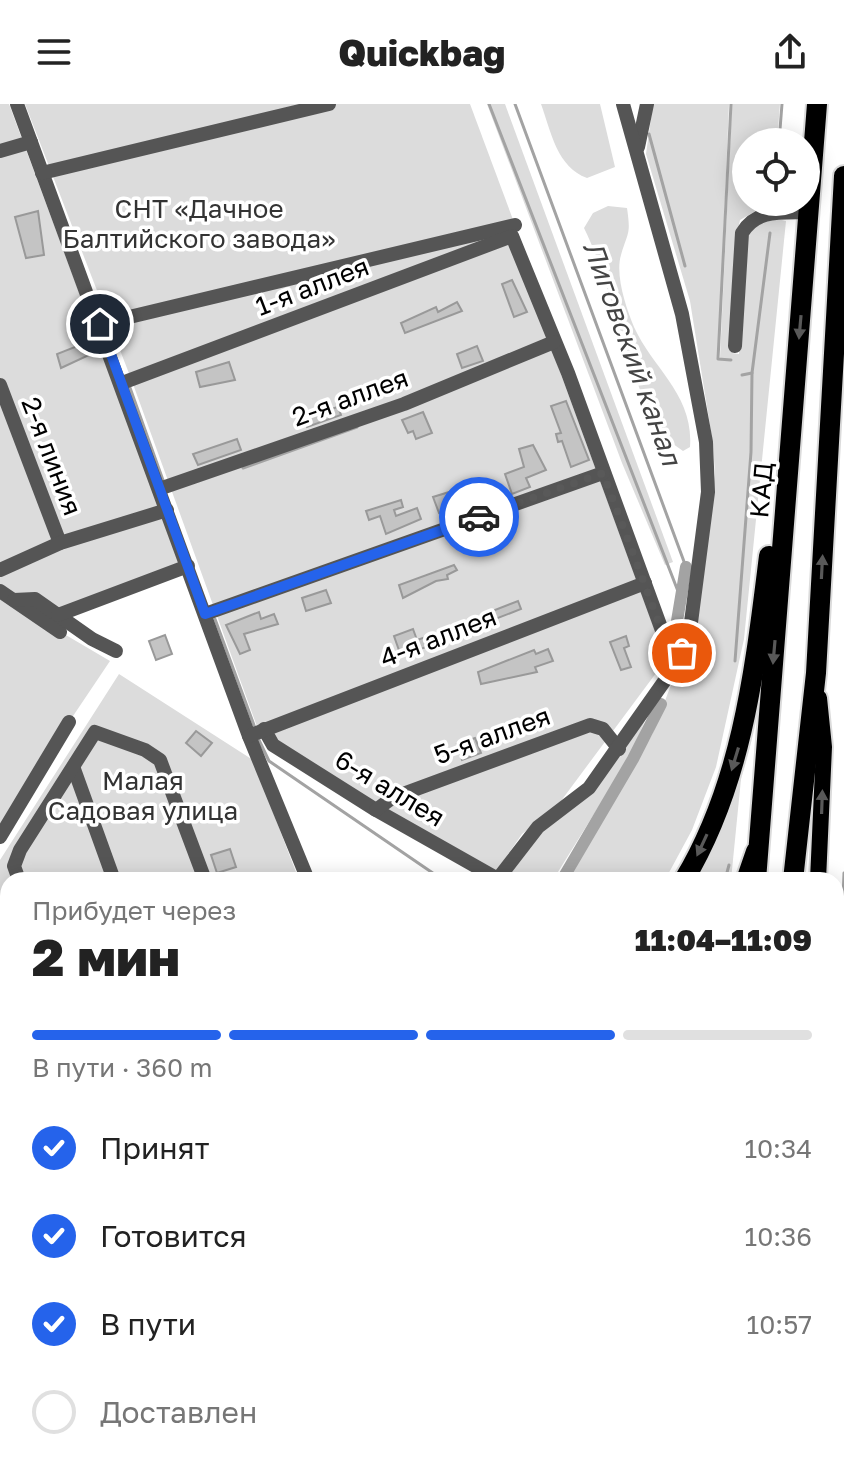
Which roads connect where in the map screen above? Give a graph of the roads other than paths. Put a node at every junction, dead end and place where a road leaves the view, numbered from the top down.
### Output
1 (17, 104) edge
2 (329, 104) edge
3 (623, 104) edge
4 (647, 104) edge
5 (817, 104) edge
6 (815, 128) edge
7 (31, 142) junction
8 (0, 151) edge
9 (637, 151) junction
10 (42, 173) junction
11 (844, 176) edge
12 (759, 216) edge
13 (809, 216) edge
14 (515, 225) dead end
15 (100, 324) junction
16 (554, 342) junction
17 (735, 346) dead end
18 (122, 383) junction
19 (0, 385) edge
20 (789, 462) junction
21 (603, 473) junction
22 (159, 489) junction
23 (167, 510) junction
24 (60, 543) junction
25 (188, 566) junction
26 (0, 570) edge
27 (642, 584) junction
28 (0, 591) edge
29 (14, 600) junction
30 (205, 614) junction
31 (58, 615) junction
32 (60, 632) dead end
33 (116, 651) dead end
34 (675, 666) junction
35 (816, 673) junction
36 (69, 722) dead end
37 (264, 729) junction
38 (249, 736) junction
39 (619, 749) junction
40 (74, 769) junction
41 (376, 810) junction
42 (0, 837) edge
43 (757, 842) junction
44 (16, 872) edge
45 (111, 872) edge
46 (202, 872) edge
47 (305, 872) edge
48 (485, 872) edge
49 (501, 872) edge
50 (688, 872) edge
51 (747, 872) edge
52 (756, 872) edge
53 (794, 872) edge
54 (818, 872) edge

1 - 7 street
2 - 10 street
3 - 9 street
4 - 9 street
5 - 6 highway, КАД
7 - 8 street
7 - 10 street
9 - 34 street
10 - 15 street
35 -> 11 highway
12 - 17 street
13 -> 20 highway, КАД
14 - 15 street
15 - 18 street
16 - 18 street, 1-я аллея
16 - 21 street
16 - 22 street, 2-я аллея
18 - 22 street
19 - 24 street, 2-я линия
20 -> 43 highway, КАД
20 -> 50 highway
21 - 27 street
21 - 30 street
22 - 23 street
23 - 24 street
23 - 25 street
24 - 26 street
25 - 30 street
25 - 31 street
27 - 34 street
27 - 37 street, 4-я аллея
28 - 29 street
29 - 31 street
29 - 32 street
30 - 38 street
31 - 33 street
34 - 39 street
35 - 53 highway
54 -> 35 main road
36 - 42 street
37 - 38 street, 4-я аллея
37 - 41 street, 6-я аллея
38 - 47 street
39 - 41 street, 5-я аллея
39 - 49 street
40 - 44 street
40 - 45 street
40 - 46 street
41 - 48 street, 6-я аллея
43 - 51 main road
43 - 52 highway, КАД

